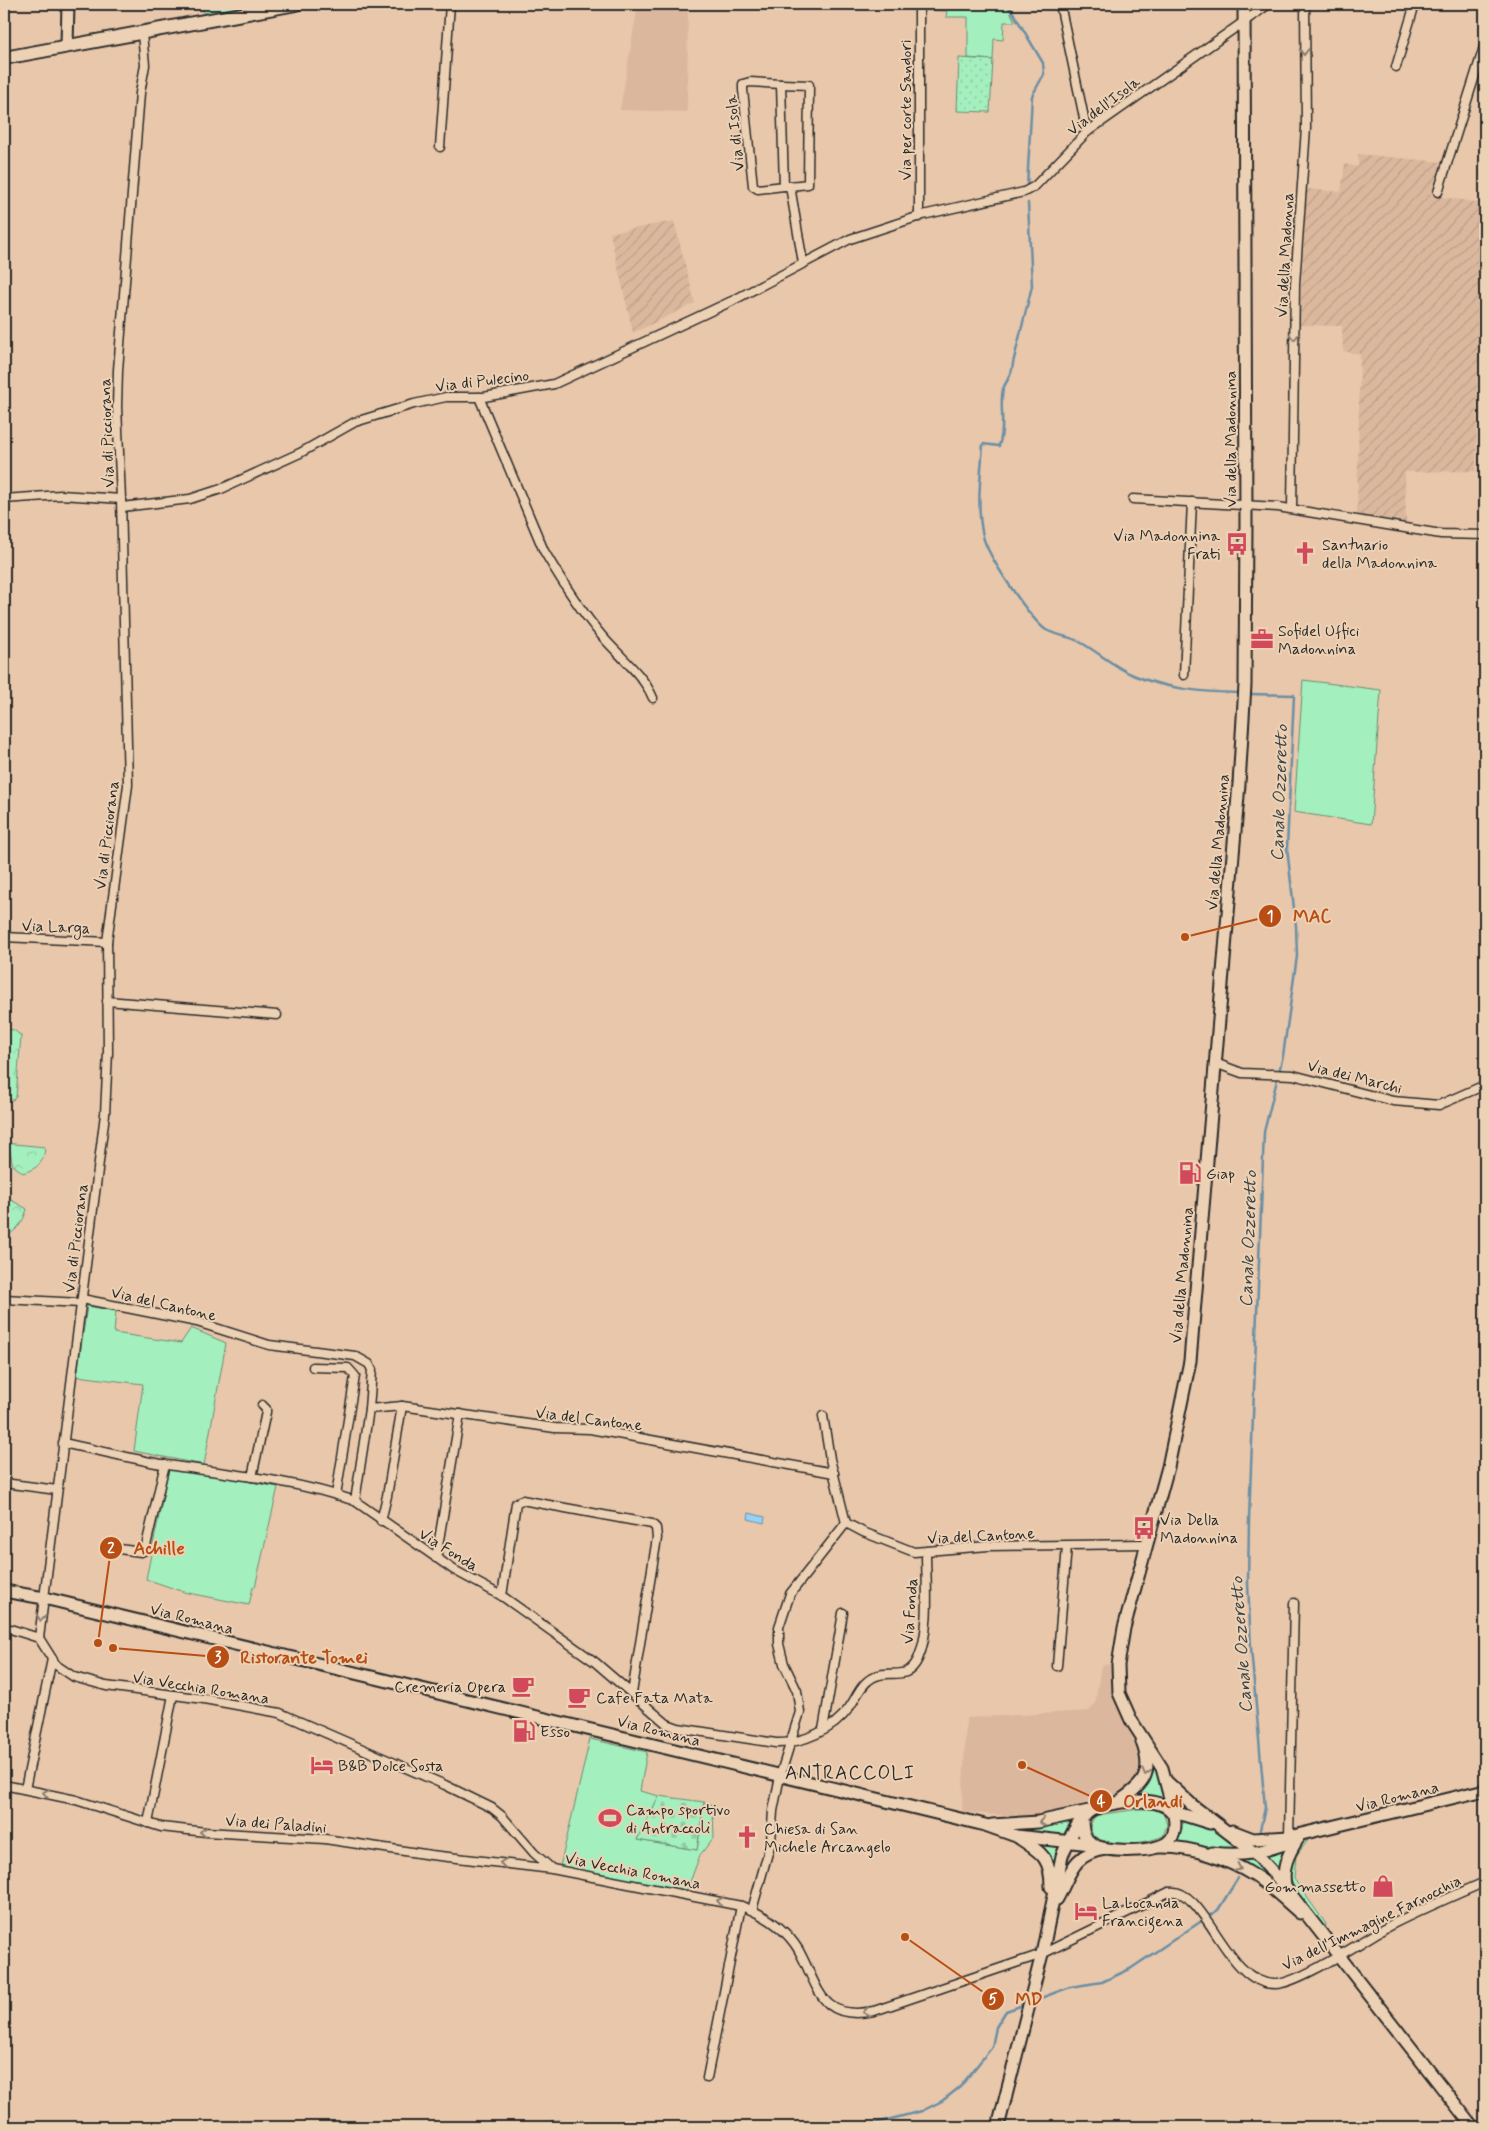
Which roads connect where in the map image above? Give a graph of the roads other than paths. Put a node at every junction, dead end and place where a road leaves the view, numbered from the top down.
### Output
1 (68, 4) edge
2 (296, 4) edge
3 (450, 4) edge
4 (919, 4) edge
5 (1060, 4) edge
6 (1244, 4) edge
7 (1269, 4) edge
8 (1305, 4) edge
9 (1415, 4) edge
10 (1244, 22) junction
11 (142, 34) junction
12 (1485, 44) edge
13 (67, 46) junction
14 (4, 58) edge
15 (1396, 67) dead end
16 (781, 84) junction
17 (1087, 132) junction
18 (440, 147) dead end
19 (787, 186) junction
20 (1438, 192) dead end
21 (920, 217) junction
22 (803, 263) junction
23 (479, 397) junction
24 (4, 499) edge
25 (1133, 499) dead end
26 (1192, 502) junction
27 (122, 503) junction
28 (1246, 505) junction
29 (1292, 509) junction
30 (1485, 535) edge
31 (1184, 675) dead end
32 (653, 698) dead end
33 (4, 937) edge
34 (107, 942) junction
35 (107, 1001) junction
36 (278, 1015) dead end
37 (1215, 1063) junction
38 (1485, 1085) edge
39 (4, 1299) edge
40 (82, 1301) junction
41 (313, 1367) dead end
42 (262, 1405) dead end
43 (402, 1406) junction
44 (369, 1409) junction
45 (460, 1414) junction
46 (823, 1416) dead end
47 (62, 1443) junction
48 (165, 1464) junction
49 (834, 1473) junction
50 (252, 1477) junction
51 (4, 1483) edge
52 (56, 1490) junction
53 (336, 1495) junction
54 (355, 1501) junction
55 (381, 1521) junction
56 (846, 1523) junction
57 (1146, 1544) junction
58 (1067, 1546) junction
59 (112, 1548) dead end
60 (926, 1552) junction
61 (436, 1558) junction
62 (4, 1592) edge
63 (502, 1596) junction
64 (44, 1598) junction
65 (1294, 1603) dead end
66 (843, 1612) dead end
67 (4, 1627) edge
68 (39, 1638) junction
69 (52, 1659) junction
70 (1056, 1666) dead end
71 (632, 1693) junction
72 (173, 1695) junction
73 (1136, 1729) junction
74 (823, 1730) junction
75 (789, 1743) junction
76 (780, 1776) junction
77 (1166, 1781) junction
78 (4, 1785) edge
79 (25, 1789) junction
80 (1485, 1790) edge
81 (1114, 1805) junction
82 (1169, 1809) junction
83 (1089, 1811) junction
84 (1082, 1821) junction
85 (148, 1823) junction
86 (985, 1825) junction
87 (1219, 1826) junction
88 (1016, 1836) junction
89 (1293, 1839) junction
90 (1067, 1842) junction
91 (1091, 1844) junction
92 (1158, 1847) junction
93 (1105, 1849) junction
94 (1193, 1851) junction
95 (1256, 1854) junction
96 (552, 1869) junction
97 (1485, 1882) edge
98 (1285, 1886) junction
99 (1162, 1895) joint
100 (741, 1906) junction
101 (1051, 1909) junction
102 (752, 1910) junction
103 (1320, 1931) junction
104 (1042, 1954) junction
105 (1339, 1955) junction
106 (707, 2078) dead end
107 (997, 2127) edge
108 (1473, 2127) edge

1 - 13 main road
2 - 11 main road
3 - 18 street
4 - 21 street, Via per corte Sandori
5 - 17 street
6 - 10 main road, Via della Madonnina
7 - 10 street, Via dell'Isola
8 -> 29 street, Via della Madonna
9 - 15 street
10 - 17 street, Via dell'Isola
10 - 28 main road, Via della Madonnina
11 - 13 main road
11 - 27 street, Via di Picciorana
12 - 20 street
13 - 14 main road
16 - 19 street
16 - 19 street, Via di Isola
16 - 19 street, Via di Isola
17 - 21 street, Via dell'Isola
19 - 22 street
21 - 22 street, Via di Pulecino
22 - 23 street, Via di Pulecino
23 - 27 street, Via di Pulecino
23 - 32 street
24 - 27 street, Via di Pulecino
25 - 26 street
26 - 28 street
26 - 31 street
27 - 34 street, Via di Picciorana
28 - 29 street
28 - 37 main road, Via della Madonnina
29 - 30 street
33 - 34 street, Via Larga
34 - 35 street, Via di Picciorana
35 - 36 street
35 - 40 street, Via di Picciorana
37 - 38 street, Via dei Marchi
37 - 57 main road, Via della Madonnina
39 - 40 street
40 - 44 street, Via del Cantone
40 - 47 street, Via di Picciorana
41 - 53 street
42 - 50 street
43 - 44 street, Via del Cantone
43 - 45 street, Via del Cantone
43 - 55 street
44 - 54 street, Via del Cantone
45 - 49 street, Via del Cantone
45 - 61 street
46 - 49 street
47 - 48 street, Via Fonda
47 - 52 street, Via di Picciorana
48 - 50 street, Via Fonda
48 - 59 street
49 - 56 street
50 - 53 street, Via Fonda
51 - 52 street
52 - 64 street, Via di Picciorana
53 - 54 street, Via Fonda
54 - 55 street, Via Fonda
55 - 61 street, Via Fonda
56 - 60 street, Via del Cantone
56 - 75 street
57 - 58 street, Via del Cantone
57 - 73 main road, Via della Madonnina
58 - 60 street, Via del Cantone
58 - 70 street
60 - 74 street, Via Fonda
61 - 63 street, Via Fonda
62 - 64 main road, Via Romana
63 - 71 street, Via Fonda
63 - 71 street
64 -> 68 street, Via di Picciorana
64 - 76 main road, Via Romana
65 - 89 street
66 - 74 street
67 - 68 street
68 - 69 street, Via Vecchia Romana
69 - 72 street, Via Vecchia Romana
69 - 79 street
71 - 75 street, Via Fonda
72 - 85 street
72 - 96 street, Via Vecchia Romana
73 - 77 main road
73 -> 81 main road
74 - 75 street, Via Fonda
75 - 76 street
76 - 86 main road, Via Romana
76 - 102 street
77 - 82 main road
77 - 87 main road
78 - 79 street, Via dei Paladini
85 -> 79 street, Via dei Paladini
80 - 89 main road, Via Romana
81 - 82 main road
81 - 83 main road
82 - 87 main road
82 - 92 main road
83 - 84 main road
83 -> 86 main road
84 - 90 main road
84 - 91 main road
96 -> 85 street, Via dei Paladini
86 - 88 main road
87 - 89 main road
87 - 95 main road
88 - 90 main road
88 - 101 main road
89 - 95 main road
89 - 98 main road
90 - 91 main road
90 - 101 main road
91 - 93 main road
92 - 93 main road
92 - 94 main road
93 - 101 main road
94 - 95 main road
94 -> 103 main road
95 - 98 main road
100 -> 96 street, Via Vecchia Romana
97 - 105 street, Via dell'Immagine Farnocchia
98 - 103 main road
99 - 104 street, Via Vecchia Romana
99 - 105 street, Via dell'Immagine Farnocchia
100 - 102 street, Via Vecchia Romana
100 - 106 street
101 - 104 main road
104 -> 102 street, Via Vecchia Romana
103 - 105 main road
104 - 107 main road
105 - 108 main road

